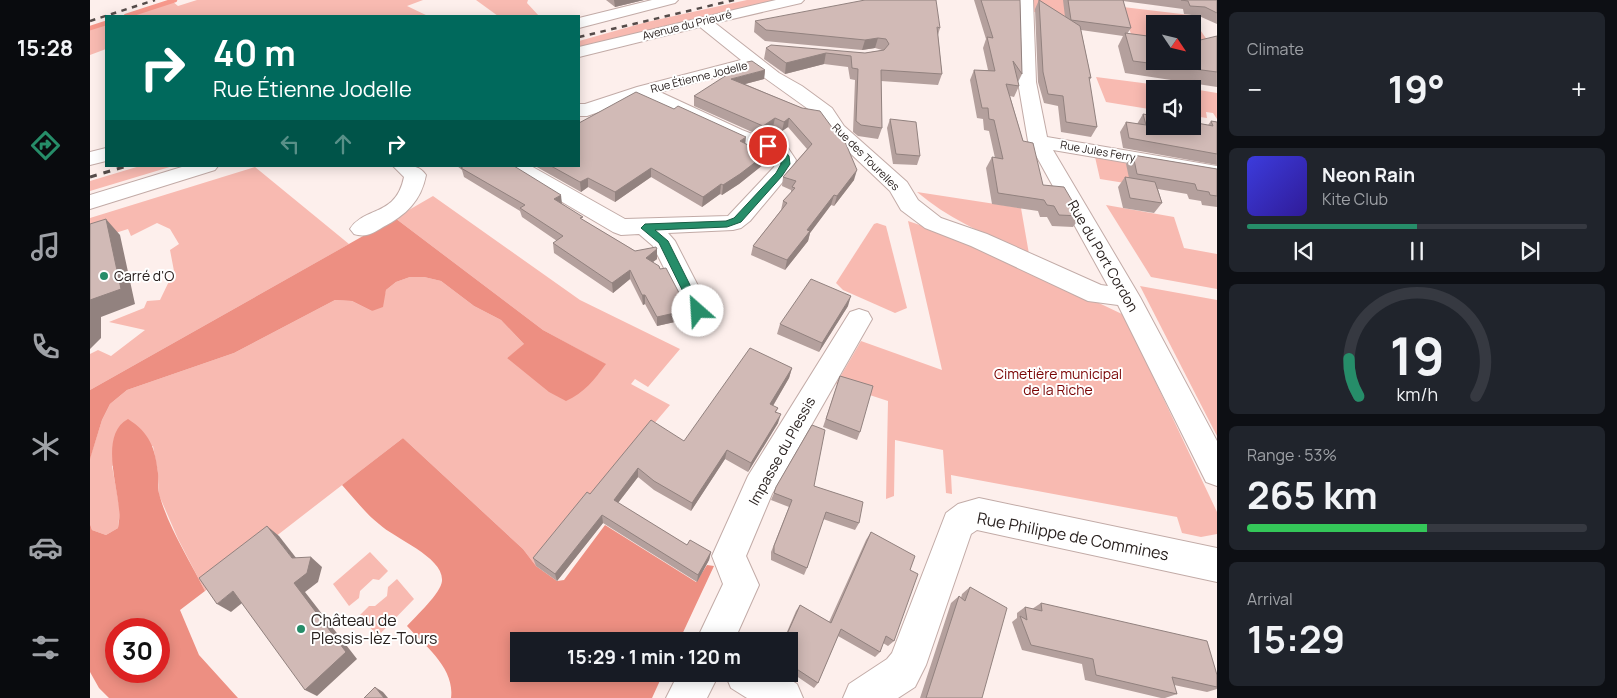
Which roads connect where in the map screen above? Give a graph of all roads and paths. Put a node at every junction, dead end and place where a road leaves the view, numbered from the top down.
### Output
1 (670, 0) edge
2 (796, 0) edge
3 (1025, 0) edge
4 (703, 21) junction
5 (580, 23) edge
6 (580, 52) edge
7 (758, 55) junction
8 (643, 91) junction
9 (580, 110) edge
10 (1038, 141) junction
11 (105, 154) edge
12 (90, 159) edge
13 (180, 167) edge
14 (205, 167) edge
15 (404, 167) edge
16 (518, 167) edge
17 (1217, 172) edge
18 (90, 194) edge
19 (90, 202) edge
20 (645, 228) junction
21 (362, 229) dead end
22 (1127, 297) junction
23 (698, 311) dead end
24 (859, 319) dead end
25 (1217, 472) edge
26 (1217, 565) edge
27 (719, 632) edge
28 (695, 682) edge
29 (758, 682) edge
30 (686, 698) edge
31 (783, 698) edge
32 (862, 698) edge

1 - 5 street
2 - 4 street, Avenue du Prieuré
3 - 10 street, Rue du Port Cordon
4 - 6 street, Avenue du Prieuré
4 - 7 street, Rue des Tourelles
7 - 8 street, Rue Étienne Jodelle
7 - 22 street, Rue des Tourelles
8 - 9 street, Rue Étienne Jodelle
8 - 20 street, Rue Étienne Jodelle
10 - 17 street, Rue Jules Ferry
10 - 22 street, Rue du Port Cordon
11 - 12 street
13 - 18 street
14 - 19 street
15 - 21 street
16 - 20 street, Rue Étienne Jodelle
20 - 23 street
22 - 25 street, Rue du Port Cordon
24 - 27 street, Impasse du Plessis
26 - 32 street, Rue Philippe de Commines
28 - 30 street
29 - 31 street

